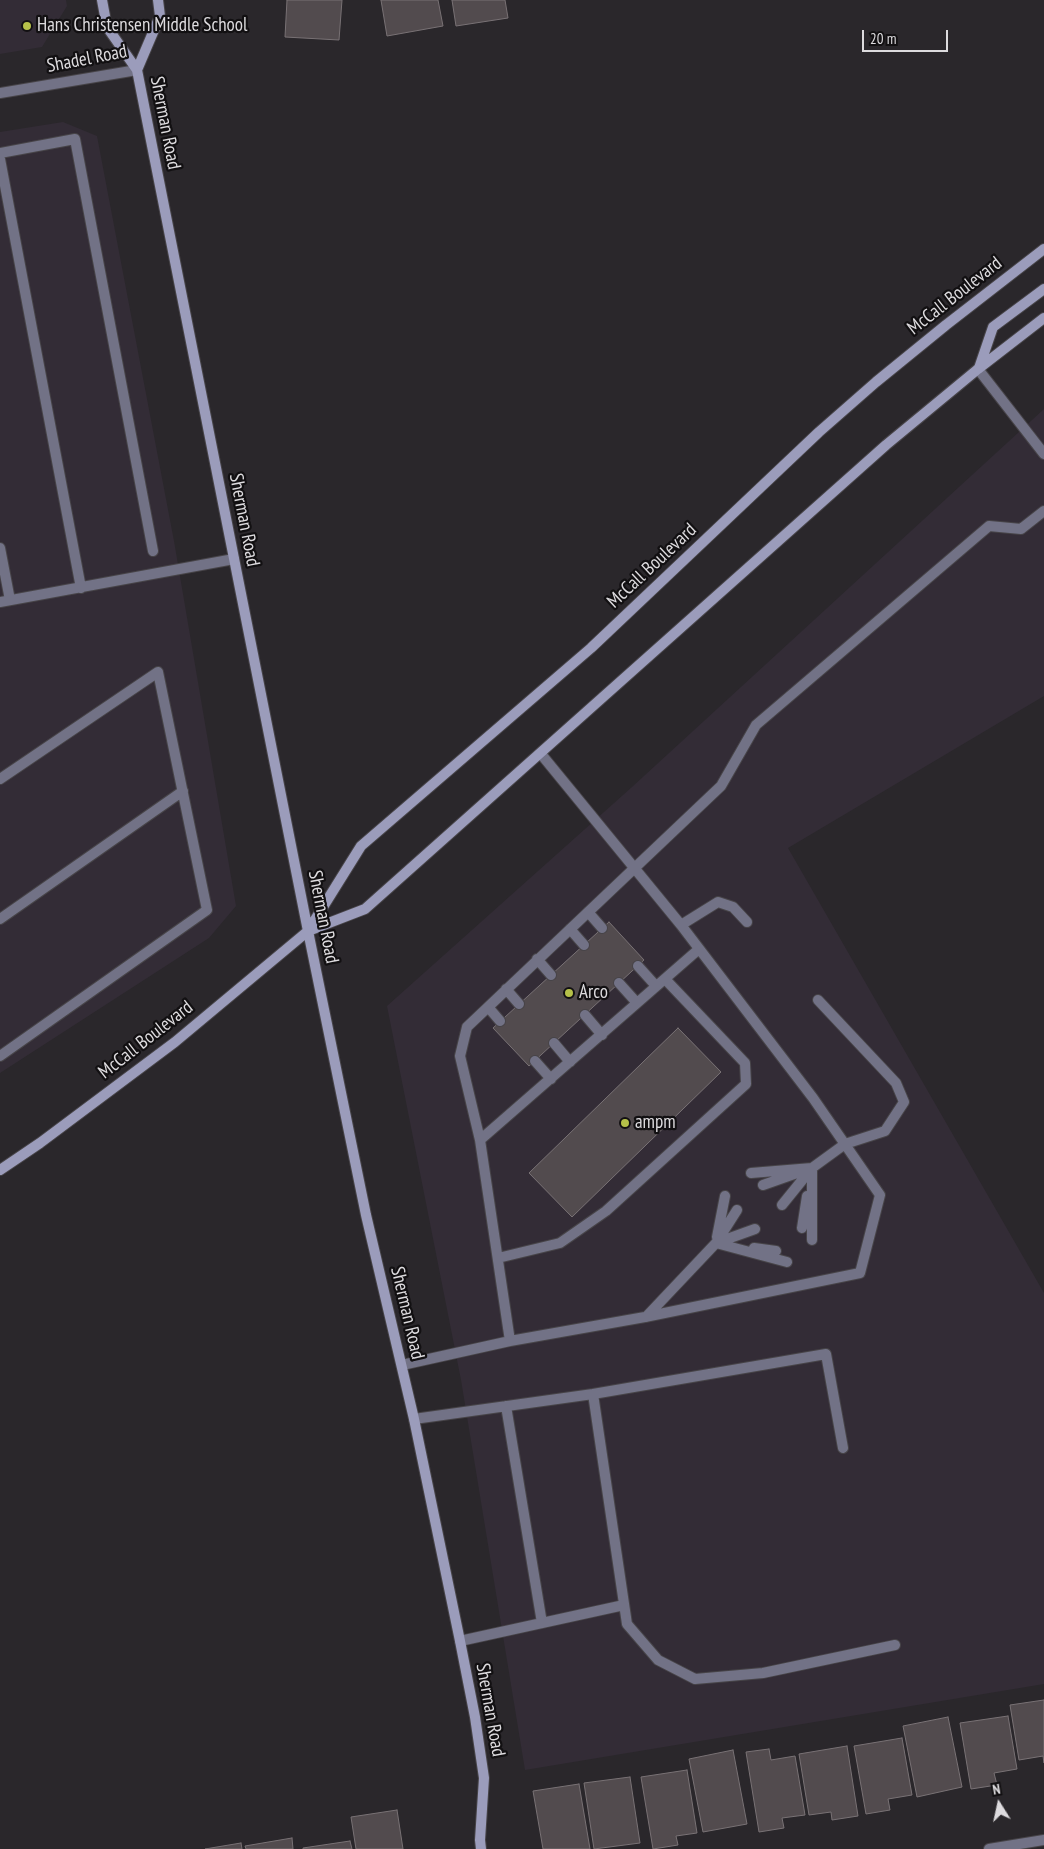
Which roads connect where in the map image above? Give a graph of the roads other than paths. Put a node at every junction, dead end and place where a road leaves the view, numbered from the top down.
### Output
1 (102, 0) edge
2 (158, 0) edge
3 (137, 70) junction
4 (0, 93) edge
5 (0, 153) edge
6 (0, 159) edge
7 (1044, 249) edge
8 (1044, 289) edge
9 (1044, 318) edge
10 (978, 369) junction
11 (1044, 454) edge
12 (1044, 512) edge
13 (0, 548) edge
14 (153, 551) dead end
15 (234, 560) junction
16 (81, 588) junction
17 (5, 601) edge
18 (541, 754) junction
19 (0, 779) edge
20 (183, 791) junction
21 (635, 867) junction
22 (588, 912) junction
23 (0, 919) edge
24 (747, 922) dead end
25 (681, 925) junction
26 (602, 928) dead end
27 (570, 929) junction
28 (308, 931) junction
29 (584, 945) dead end
30 (699, 950) junction
31 (538, 960) junction
32 (638, 966) dead end
33 (551, 975) dead end
34 (665, 979) junction
35 (619, 983) dead end
36 (656, 986) junction
37 (506, 989) junction
38 (818, 1000) dead end
39 (637, 1003) junction
40 (519, 1004) dead end
41 (488, 1007) junction
42 (585, 1015) dead end
43 (500, 1021) dead end
44 (602, 1034) junction
45 (554, 1044) dead end
46 (0, 1056) edge
47 (535, 1061) dead end
48 (570, 1062) junction
49 (551, 1078) junction
50 (480, 1140) junction
51 (844, 1144) junction
52 (812, 1168) junction
53 (0, 1170) edge
54 (751, 1173) dead end
55 (763, 1185) dead end
56 (725, 1196) dead end
57 (782, 1205) dead end
58 (737, 1210) dead end
59 (802, 1228) dead end
60 (755, 1229) dead end
61 (812, 1240) dead end
62 (716, 1243) junction
63 (776, 1251) dead end
64 (498, 1258) junction
65 (787, 1262) dead end
66 (645, 1317) junction
67 (510, 1340) junction
68 (402, 1364) junction
69 (593, 1394) junction
70 (506, 1406) junction
71 (414, 1420) junction
72 (843, 1448) dead end
73 (624, 1605) junction
74 (542, 1623) junction
75 (460, 1641) junction
76 (895, 1645) dead end
77 (1044, 1840) edge
78 (481, 1849) edge
79 (989, 1849) edge

1 - 3 main road, Sherman Road
2 - 3 main road, Shadel Road
3 - 4 street, Shadel Road
3 - 15 main road, Sherman Road
5 - 14 street
6 - 16 street
7 - 28 main road, McCall Boulevard
8 - 10 main road
9 - 10 main road, McCall Boulevard
10 - 11 street
10 - 18 main road, McCall Boulevard
12 - 21 street
13 - 17 street
15 - 16 street
15 - 28 main road, Sherman Road
16 - 17 street
18 - 21 street
18 - 28 main road, McCall Boulevard
19 - 20 street
20 - 23 street
20 - 46 street
21 - 22 street
21 - 25 street
22 - 26 street
22 - 27 street
24 - 25 street
25 - 30 street
27 - 29 street
27 - 31 street
28 - 53 main road, McCall Boulevard
28 - 68 main road, Sherman Road
30 - 34 street
30 - 51 street
31 - 33 street
31 - 37 street
32 - 36 street
34 - 36 street
34 - 64 street
35 - 39 street
36 - 39 street
37 - 40 street
37 - 41 street
38 - 51 street
39 - 44 street
41 - 43 street
41 - 50 street
42 - 44 street
44 - 48 street
45 - 48 street
47 - 49 street
48 - 49 street
49 - 50 street
50 - 64 street
51 - 52 street
51 - 66 street
52 - 54 street
52 - 55 street
52 - 57 street
52 - 59 street
52 - 61 street
56 - 62 street
58 - 62 street
60 - 62 street
62 - 63 street
62 - 65 street
62 - 66 street
64 - 67 street
66 - 67 street
67 - 68 street
68 - 71 main road, Sherman Road
69 - 70 street
69 - 72 street
69 - 73 street
70 - 71 street
70 - 74 street
71 - 75 main road, Sherman Road
73 - 74 street
73 - 76 street
74 - 75 street
75 - 78 main road, Sherman Road
77 - 79 street

